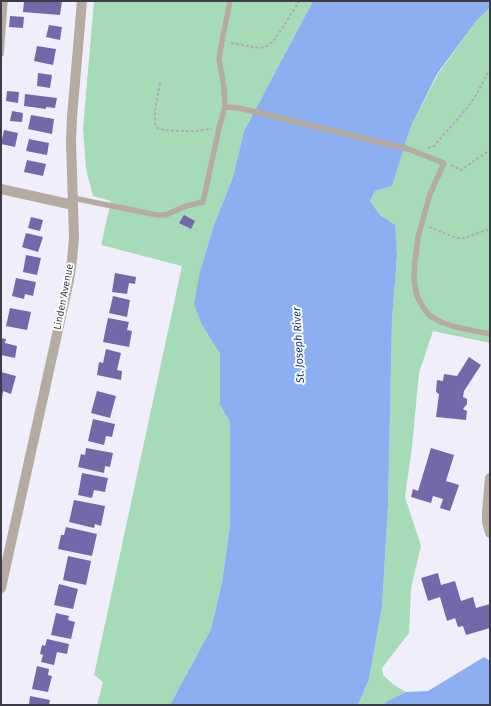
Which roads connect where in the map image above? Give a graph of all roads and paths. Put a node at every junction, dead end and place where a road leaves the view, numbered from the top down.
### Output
1 (5, 1) edge
2 (82, 1) edge
3 (230, 1) edge
4 (299, 1) edge
5 (222, 41) junction
6 (1, 54) edge
7 (490, 70) edge
8 (160, 83) dead end
9 (225, 107) junction
10 (219, 128) junction
11 (490, 150) edge
12 (418, 153) junction
13 (444, 163) junction
14 (1, 189) edge
15 (73, 202) junction
16 (422, 225) junction
17 (490, 231) edge
18 (490, 334) edge
19 (490, 478) edge
20 (490, 533) edge
21 (5, 549) edge
22 (1, 588) edge

1 - 6 lane
2 - 15 street, Linden Avenue
3 - 5 lane
4 - 5 path
5 - 9 lane
7 - 12 path
8 - 10 path
9 - 10 lane
9 - 12 lane
10 - 15 lane
11 - 13 path
12 - 13 lane
13 - 16 lane
14 - 15 street
15 - 21 street, Linden Avenue
16 - 17 path
16 - 18 lane
19 - 20 street
21 - 22 street, Linden Avenue

